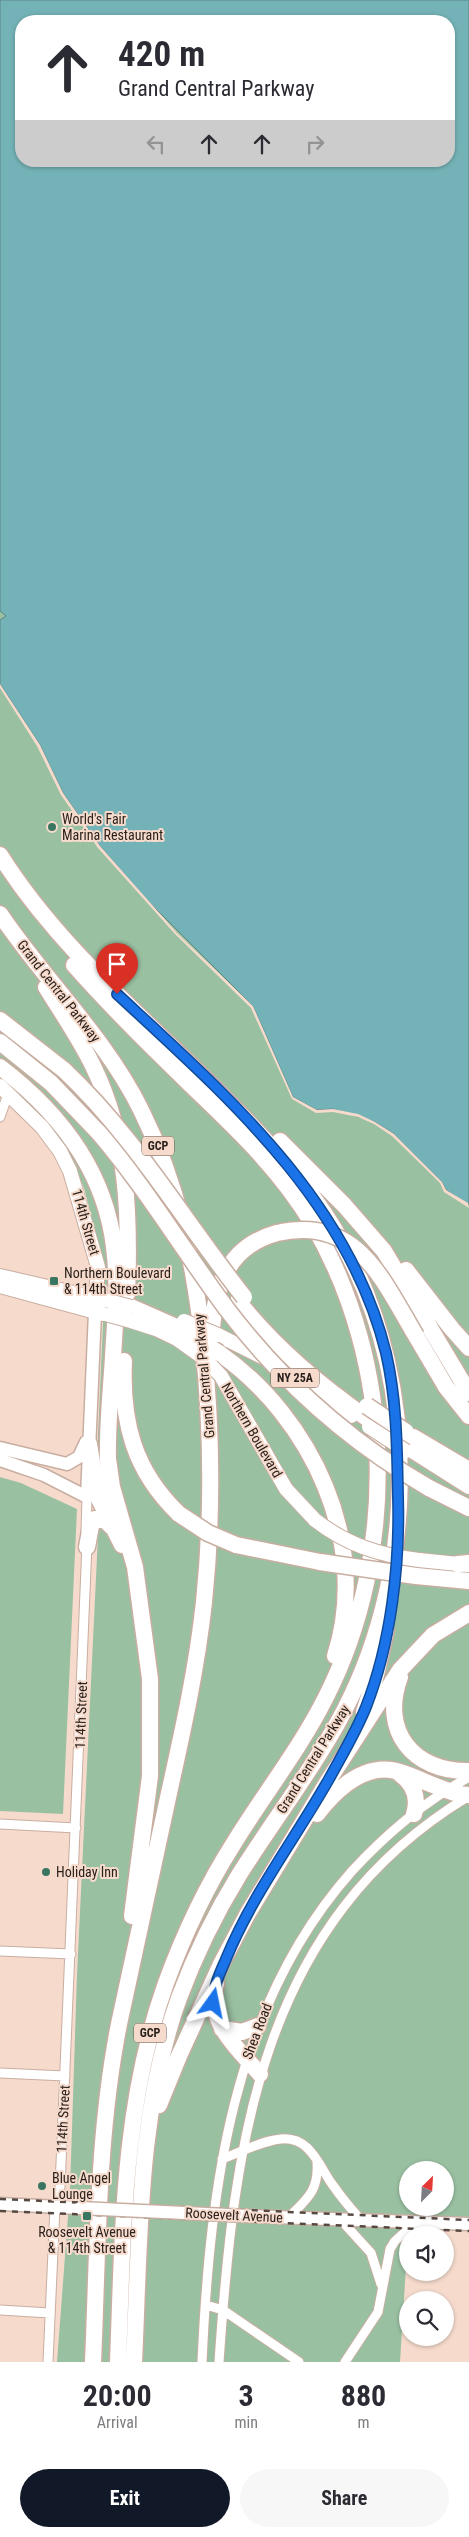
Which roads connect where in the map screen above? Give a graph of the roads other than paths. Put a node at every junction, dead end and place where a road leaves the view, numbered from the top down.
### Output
1 (0, 855) edge
2 (0, 859) edge
3 (0, 914) edge
4 (14, 934) junction
5 (0, 1020) edge
6 (0, 1042) edge
7 (184, 1057) junction
8 (0, 1067) edge
9 (4, 1090) edge
10 (0, 1117) edge
11 (312, 1172) junction
12 (0, 1276) edge
13 (0, 1286) edge
14 (103, 1299) junction
15 (102, 1314) junction
16 (131, 1314) junction
17 (181, 1330) junction
18 (469, 1348) edge
19 (113, 1357) junction
20 (469, 1393) edge
21 (208, 1397) junction
22 (469, 1416) edge
23 (368, 1417) junction
24 (89, 1436) junction
25 (406, 1443) junction
26 (0, 1448) edge
27 (0, 1460) edge
28 (469, 1470) edge
29 (469, 1486) edge
30 (398, 1496) junction
31 (87, 1497) junction
32 (469, 1508) edge
33 (104, 1511) junction
34 (179, 1514) junction
35 (114, 1529) junction
36 (88, 1546) junction
37 (465, 1564) edge
38 (469, 1581) edge
39 (139, 1590) junction
40 (469, 1613) edge
41 (412, 1656) junction
42 (302, 1740) junction
43 (391, 1770) junction
44 (469, 1771) edge
45 (469, 1777) edge
46 (328, 1781) junction
47 (447, 1790) junction
48 (469, 1795) edge
49 (414, 1814) junction
50 (0, 1824) edge
51 (76, 1828) junction
52 (270, 1876) junction
53 (236, 1934) junction
54 (0, 1951) edge
55 (71, 1954) junction
56 (258, 2026) junction
57 (222, 2029) junction
58 (116, 2040) junction
59 (246, 2059) junction
60 (0, 2074) edge
61 (260, 2074) junction
62 (65, 2076) junction
63 (241, 2152) junction
64 (222, 2158) junction
65 (317, 2159) junction
66 (143, 2172) junction
67 (0, 2204) edge
68 (55, 2206) junction
69 (289, 2217) junction
70 (340, 2219) junction
71 (361, 2220) junction
72 (416, 2222) junction
73 (469, 2224) edge
74 (382, 2289) junction
75 (206, 2305) junction
76 (0, 2310) edge
77 (223, 2310) junction
78 (50, 2313) junction
79 (48, 2362) edge
80 (93, 2362) edge
81 (118, 2362) edge
82 (134, 2362) edge
83 (202, 2362) edge
84 (218, 2362) edge
85 (299, 2362) edge
86 (345, 2362) edge

1 - 7 highway, Grand Central Parkway / GCP
2 - 42 highway, Grand Central Parkway / GCP
3 - 4 highway, Grand Central Parkway / GCP
4 - 21 highway, Grand Central Parkway / GCP
4 - 34 highway
5 - 23 highway, bridge
6 - 32 highway, bridge
7 - 11 highway
7 - 30 highway, Grand Central Parkway / GCP
8 - 19 highway
9 - 10 street
9 - 14 main road, 114th Street
11 - 18 highway
11 - 20 highway
12 - 14 main road
13 - 15 main road
14 - 15 main road, 114th Street
14 - 16 main road, bridge
15 - 16 main road, bridge
15 - 24 main road, 114th Street
16 - 17 highway
17 - 23 main road, NY 25A, bridge
17 - 37 main road, Northern Boulevard, bridge
17 - 42 highway, bridge
19 - 34 highway
19 - 39 highway
21 - 22 highway, bridge
21 - 58 highway, Grand Central Parkway / GCP
23 - 25 highway
24 - 26 main road
24 - 31 main road, 114th Street
24 - 33 highway
25 - 28 highway
25 - 29 highway
27 - 31 main road
30 - 46 highway
30 - 66 highway, Grand Central Parkway / GCP
31 - 33 highway
31 - 36 street, 114th Street
33 - 35 highway
34 - 38 highway, bridge
35 - 36 highway
35 - 39 highway
36 - 51 street, 114th Street
39 - 58 highway
40 - 41 highway
41 - 44 highway
41 - 46 highway
42 - 81 highway, Grand Central Parkway / GCP
43 - 47 highway
43 - 49 highway
43 - 52 highway
45 - 47 street, Shea Road
46 - 52 highway
47 - 48 highway
47 - 49 street, Shea Road
48 - 61 street, Shea Road
49 - 56 street, Shea Road
50 - 51 street
51 - 55 street, 114th Street
52 - 53 highway
53 - 57 highway
53 - 66 highway
54 - 55 street
55 - 62 street, 114th Street
56 - 57 highway
56 - 59 street, Shea Road
57 - 59 highway
58 - 80 highway, Grand Central Parkway / GCP
59 - 61 highway
59 - 64 street, Shea Road
60 - 62 street
61 - 63 street, Shea Road
62 - 68 street, 114th Street
63 - 64 street
63 - 65 street
63 - 77 street, Shea Road
64 - 75 street, Shea Road
65 - 69 street
65 - 71 street
66 - 82 highway, Grand Central Parkway / GCP
67 - 68 main road, Roosevelt Avenue
68 - 69 main road, Roosevelt Avenue, bridge
68 - 78 street, 114th Street
69 - 70 main road, Roosevelt Avenue
70 - 71 main road, Roosevelt Avenue
70 - 74 street
71 - 72 main road, Roosevelt Avenue
72 - 73 main road, Roosevelt Avenue
72 - 74 street
74 - 86 street
75 - 77 street
75 - 83 street, Shea Road
76 - 78 street
77 - 84 street, Shea Road
77 - 85 street
78 - 79 street, 114th Street

